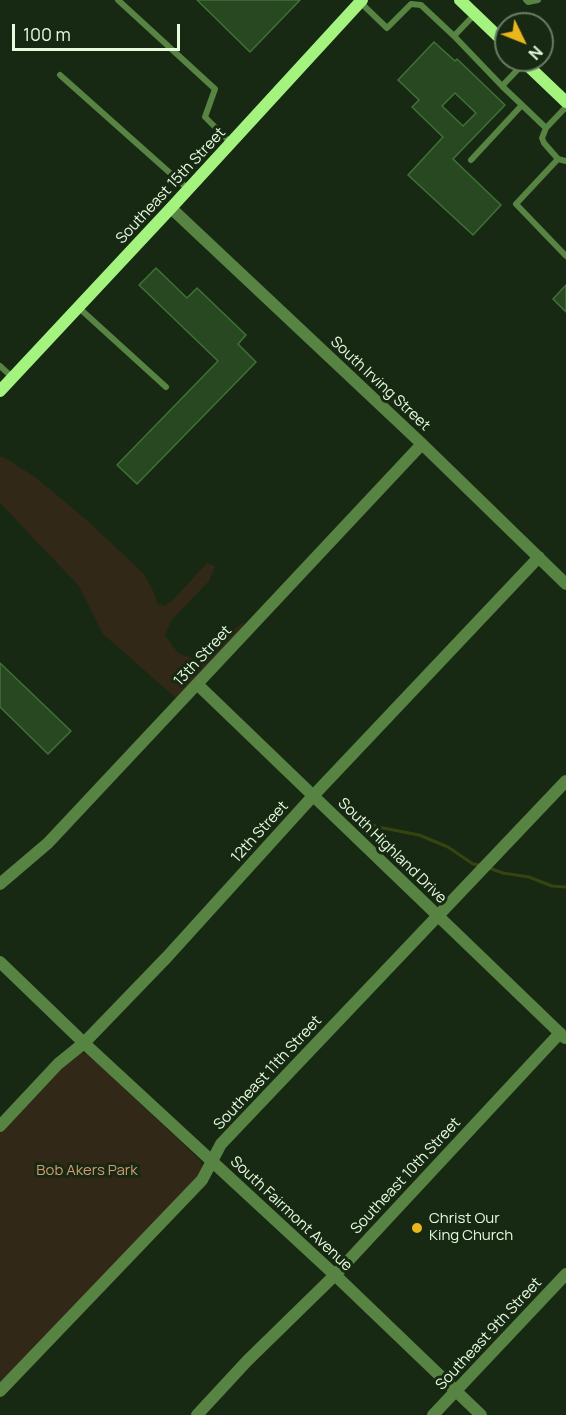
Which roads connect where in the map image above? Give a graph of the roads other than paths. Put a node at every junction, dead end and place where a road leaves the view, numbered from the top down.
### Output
1 (118, 0) edge
2 (460, 0) edge
3 (526, 0) edge
4 (538, 0) edge
5 (361, 1) edge
6 (475, 14) junction
7 (494, 32) edge
8 (454, 36) junction
9 (514, 72) edge
10 (536, 72) edge
11 (60, 75) dead end
12 (502, 86) junction
13 (565, 100) edge
14 (522, 105) junction
15 (546, 128) junction
16 (231, 143) junction
17 (558, 159) junction
18 (471, 160) dead end
19 (566, 161) edge
20 (189, 189) junction
21 (171, 208) junction
22 (566, 256) edge
23 (78, 308) junction
24 (0, 366) edge
25 (12, 377) junction
26 (166, 387) dead end
27 (0, 391) edge
28 (422, 444) junction
29 (539, 557) junction
30 (566, 584) edge
31 (197, 684) junction
32 (566, 781) edge
33 (313, 796) junction
34 (0, 884) edge
35 (438, 915) junction
36 (0, 962) edge
37 (563, 1036) edge
38 (84, 1043) junction
39 (0, 1126) edge
40 (212, 1162) junction
41 (566, 1274) edge
42 (335, 1275) junction
43 (0, 1391) edge
44 (456, 1391) junction
45 (197, 1415) edge
46 (434, 1415) edge
47 (481, 1415) edge

1 - 16 lane
2 - 6 main road
3 - 4 lane
5 - 8 lane
5 - 16 main road, Southeast 15th Street
6 - 7 main road
6 - 8 lane
8 - 12 lane
9 - 12 lane
10 - 13 main road
11 - 20 lane
12 - 14 lane
13 - 15 lane
14 - 15 lane
14 - 18 lane
15 - 17 lane
16 - 20 main road, Southeast 15th Street
17 - 19 lane
17 - 22 lane
20 - 21 main road, Southeast 15th Street
21 - 23 main road, Southeast 15th Street
21 - 28 street, South Irving Street
23 - 25 main road, Southeast 15th Street
23 - 26 lane
24 - 25 lane
25 - 27 main road, Southeast 15th Street
28 - 29 street, South Irving Street
28 - 31 street, 13th Street
29 - 30 street, South Irving Street
29 - 33 street, 12th Street
31 - 33 street, South Highland Drive
31 - 34 street, 13th Street
32 - 35 street, Southeast 11th Street
33 - 35 street, South Highland Drive
33 - 38 street, 12th Street
35 - 37 street, South Highland Drive
35 - 40 street, Southeast 11th Street
36 - 38 street, South Fairmont Avenue
37 - 42 street, Southeast 10th Street
38 - 39 street, 12th Street
38 - 40 street, South Fairmont Avenue
40 - 42 street, South Fairmont Avenue
40 - 43 street, Southeast 11th Street
41 - 44 street, Southeast 9th Street
42 - 44 street, South Fairmont Avenue
42 - 45 street, Southeast 10th Street
44 - 46 street, Southeast 9th Street
44 - 47 street, South Fairmont Avenue

